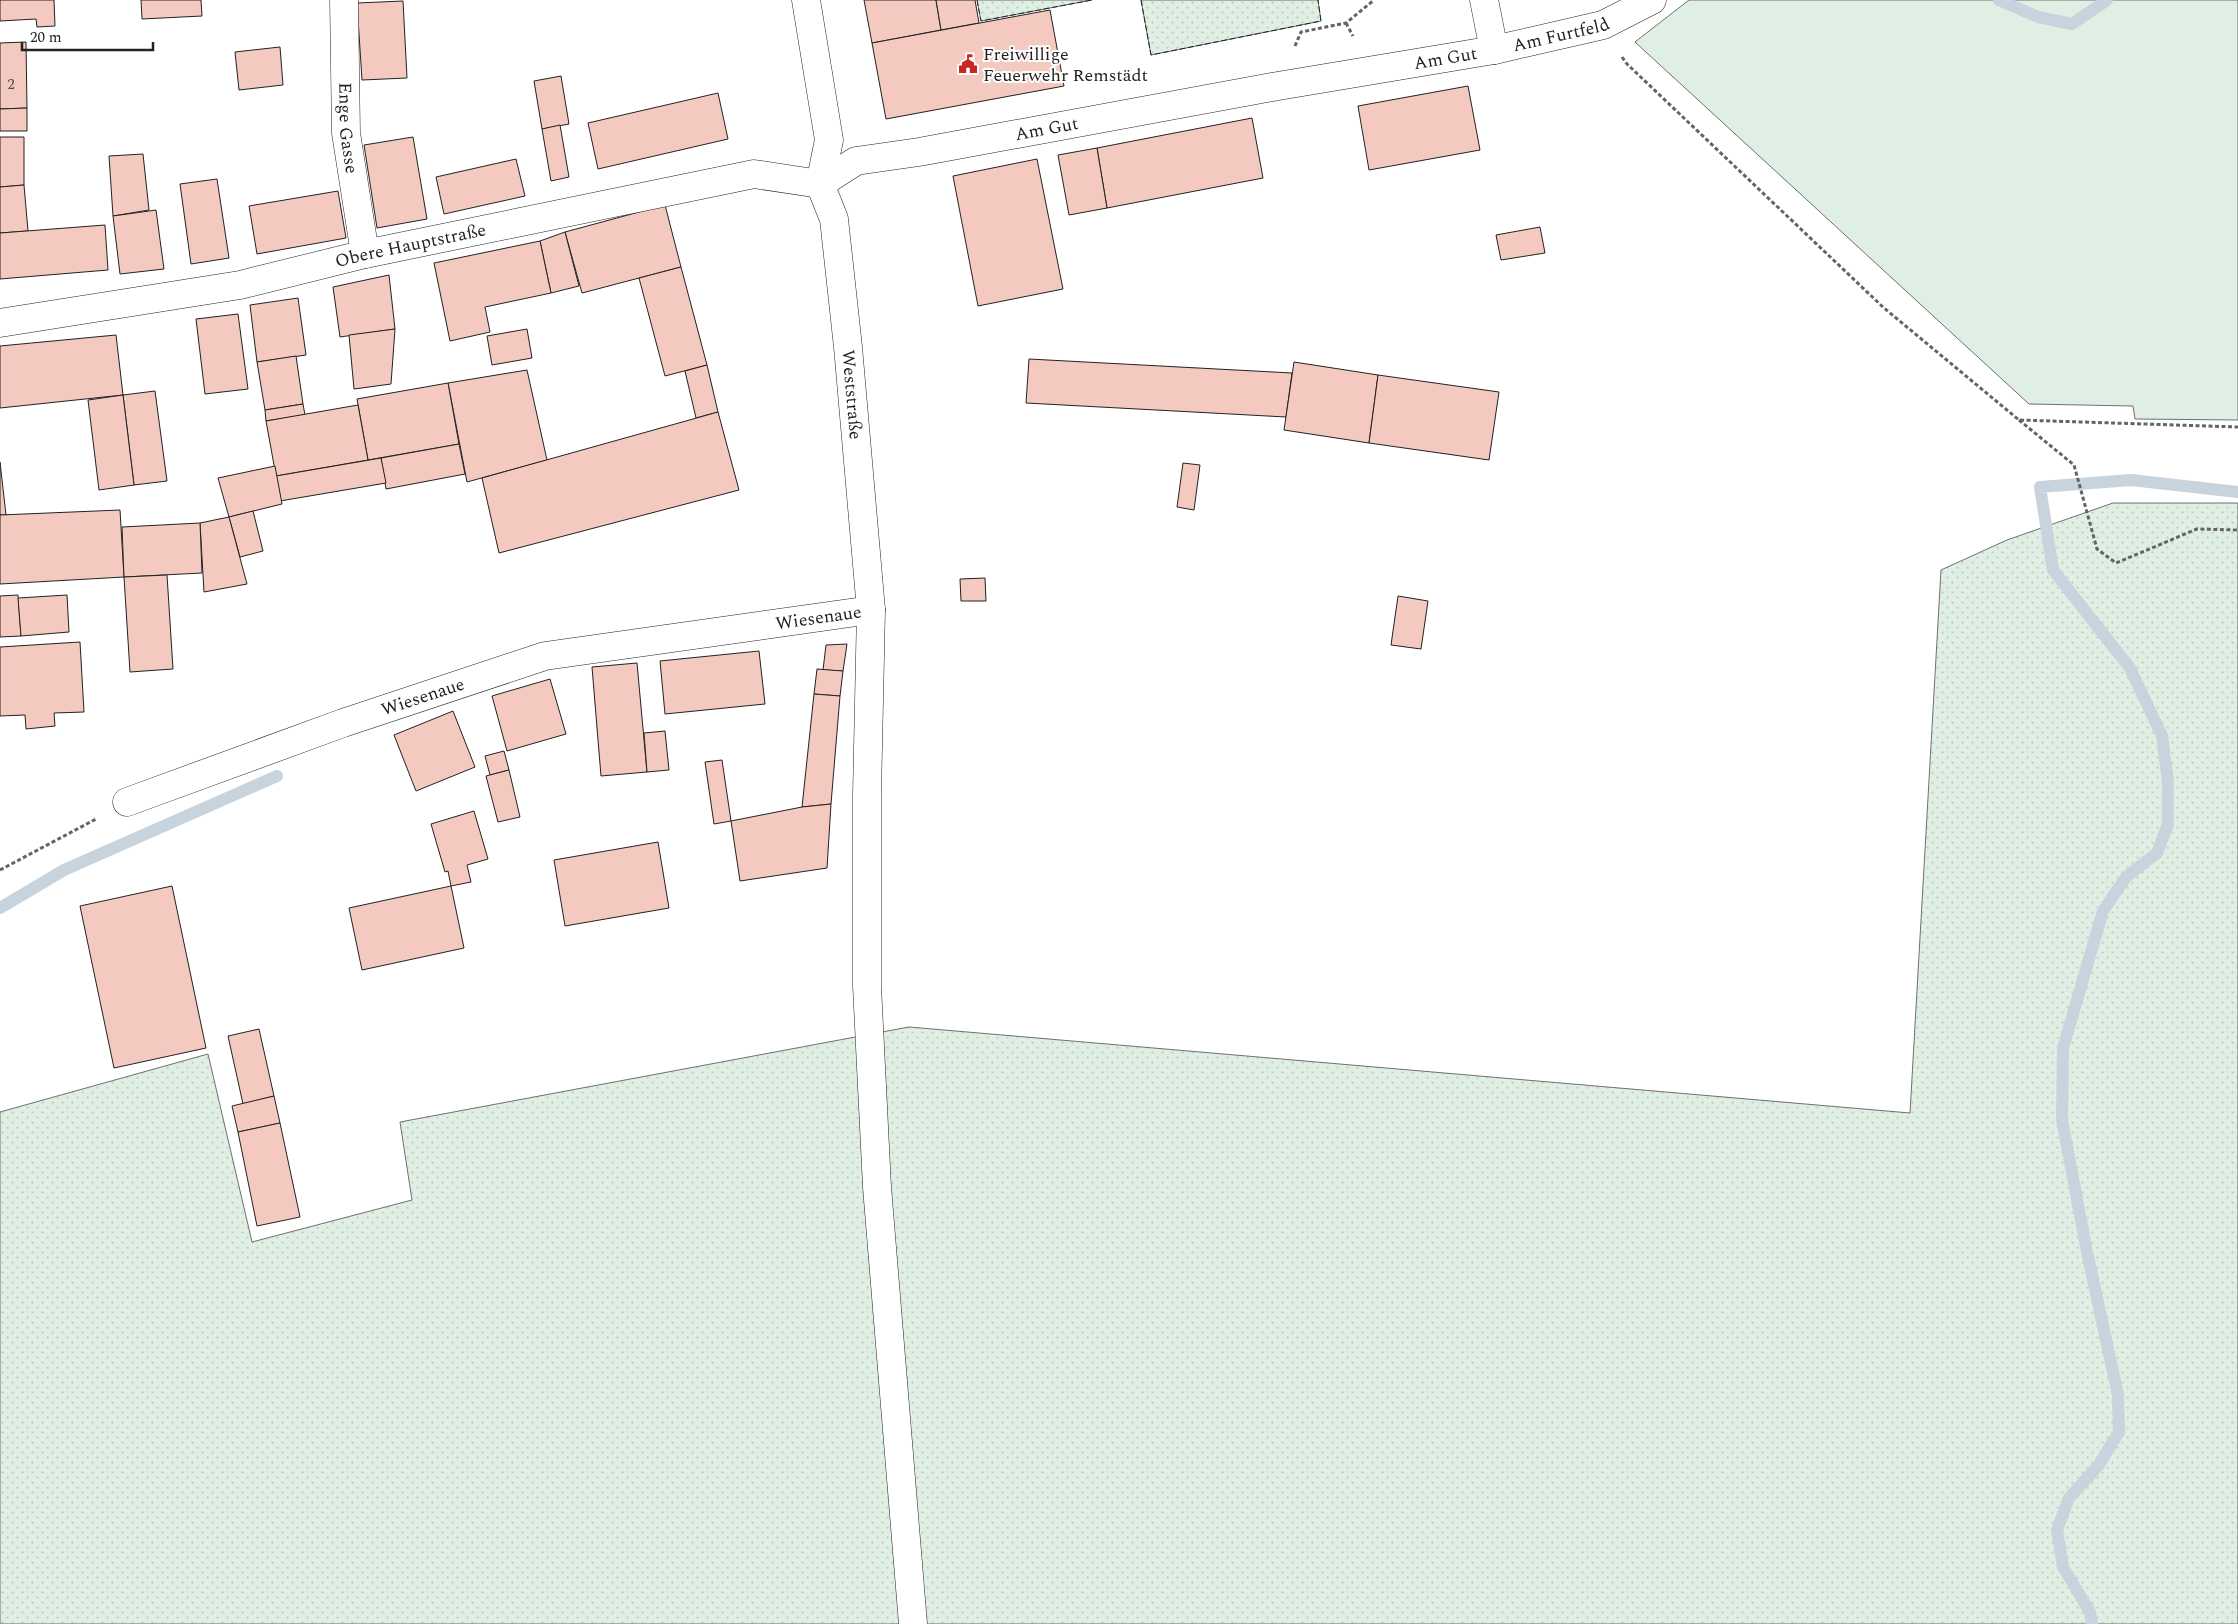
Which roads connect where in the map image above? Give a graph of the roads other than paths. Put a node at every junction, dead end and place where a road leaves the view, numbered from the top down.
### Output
1 (344, 0) edge
2 (806, 0) edge
3 (1484, 0) edge
4 (1652, 0) edge
5 (1494, 50) junction
6 (820, 184) junction
7 (366, 254) junction
8 (0, 323) edge
9 (871, 610) junction
10 (127, 802) road end
11 (913, 1624) edge

1 - 7 street, Enge Gasse
2 - 6 street
3 - 5 street
4 - 5 street, Am Furtfeld
5 - 6 street, Am Gut
6 - 7 street, Obere Hauptstraße
6 - 9 street, Weststraße
7 - 8 street, Obere Hauptstraße
9 - 10 street, Wiesenaue
9 - 11 street, Weststraße

